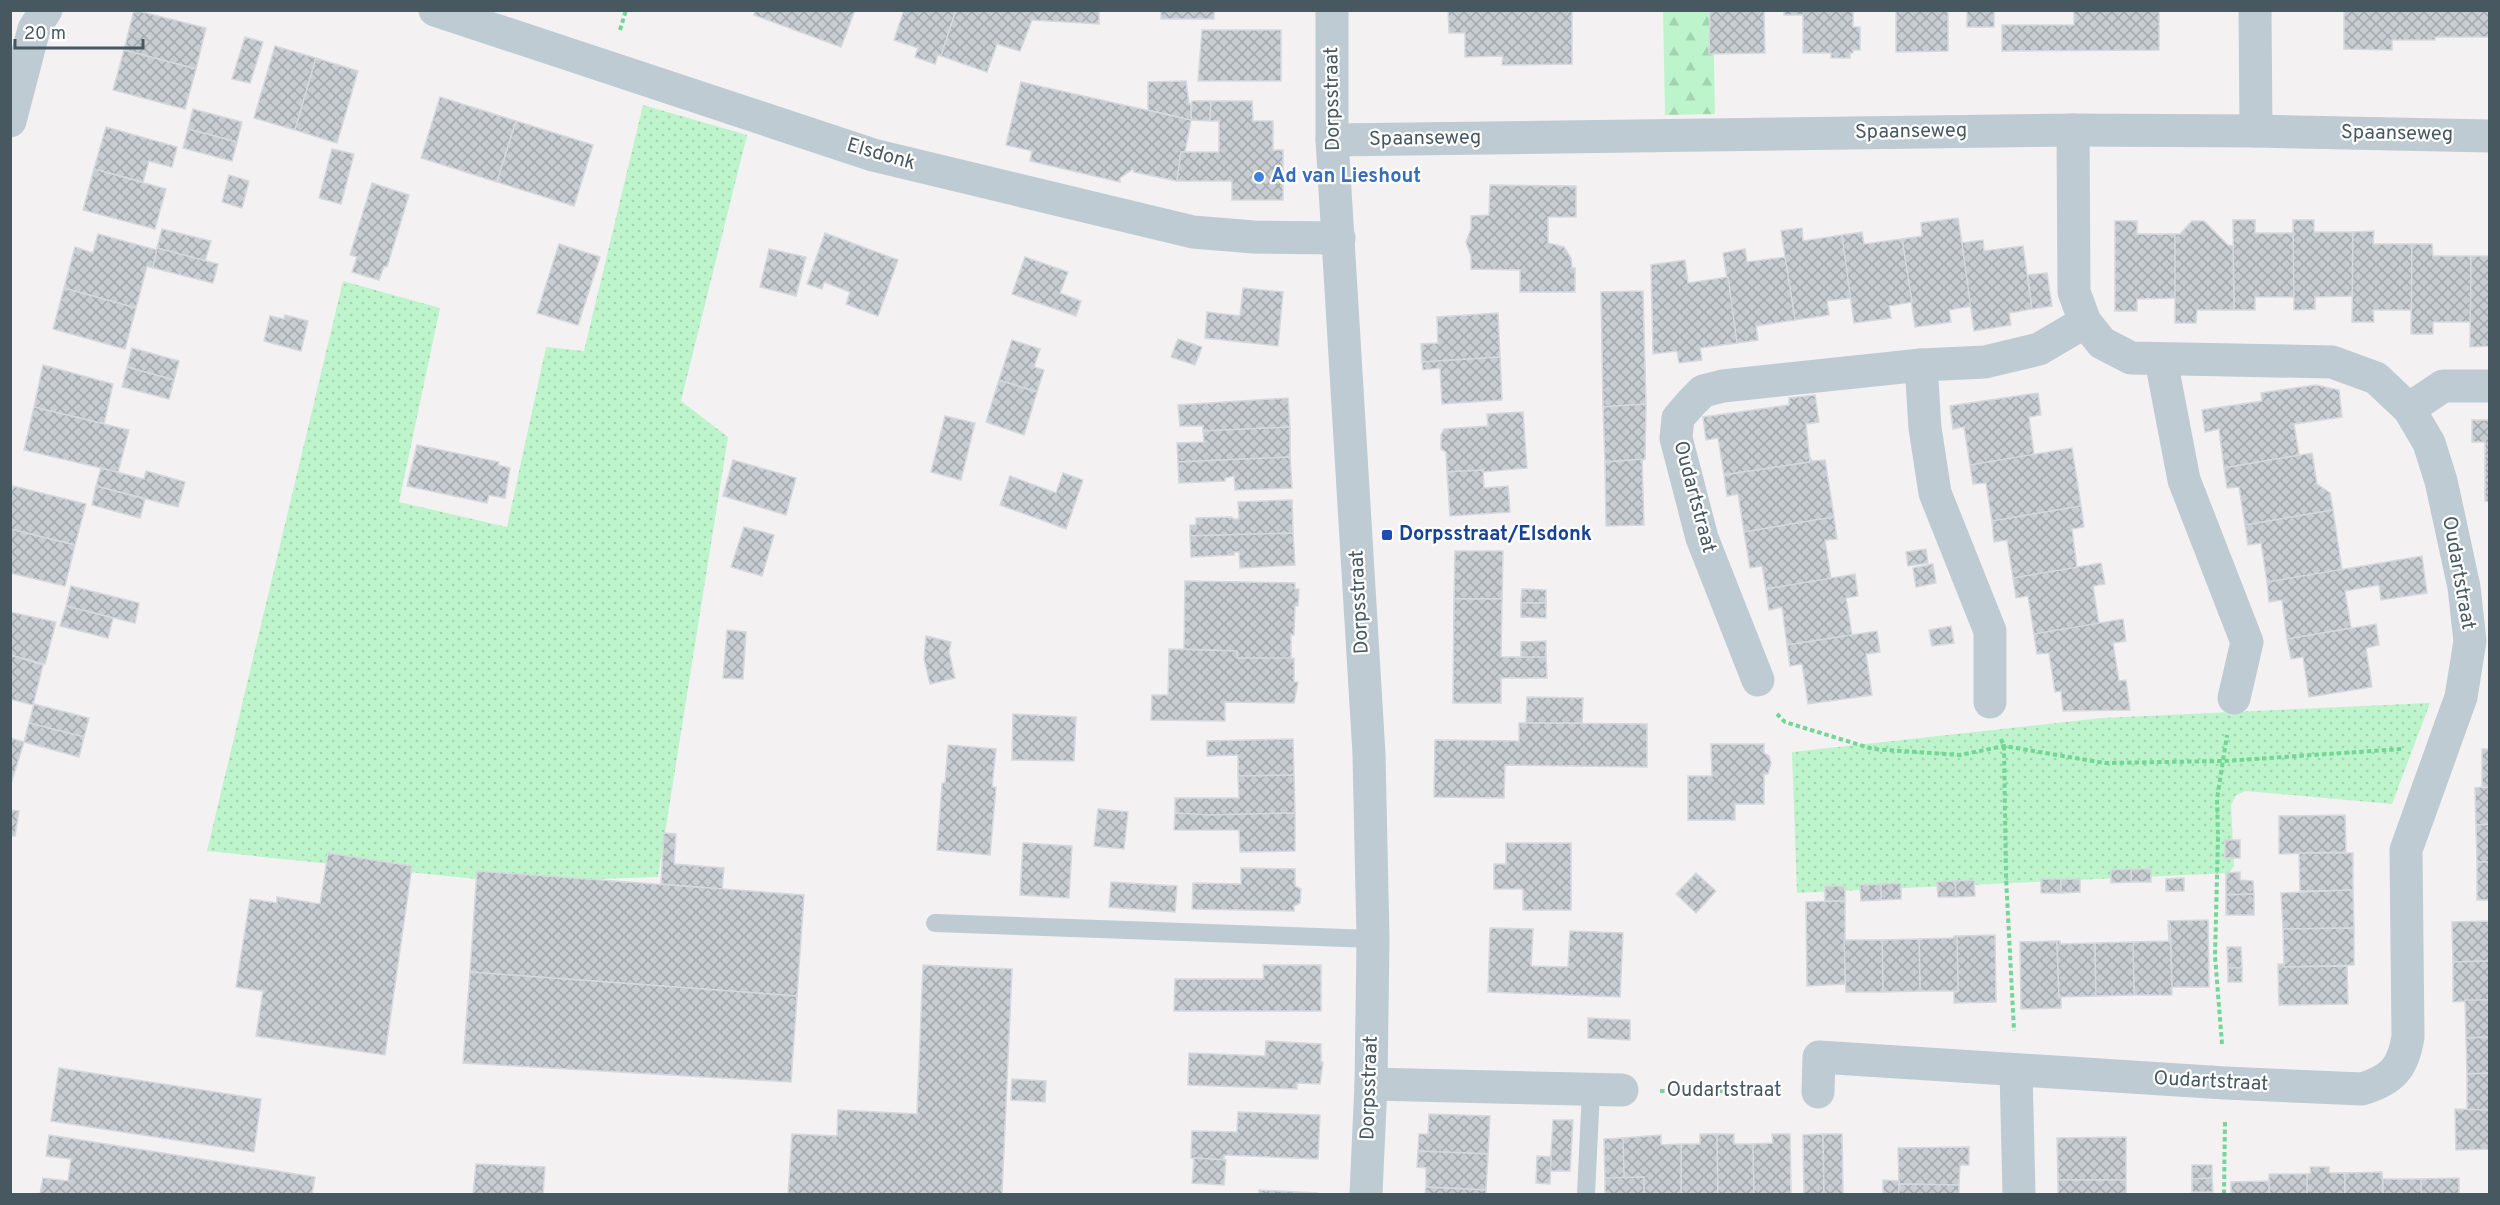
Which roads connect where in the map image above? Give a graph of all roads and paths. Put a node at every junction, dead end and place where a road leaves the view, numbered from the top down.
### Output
1 (46, 10) edge
2 (435, 10) edge
3 (1332, 10) edge
4 (2254, 10) edge
5 (10, 121) edge
6 (2073, 130) junction
7 (2256, 130) junction
8 (2490, 135) edge
9 (1332, 140) junction
10 (1339, 238) junction
11 (2085, 322) junction
12 (2161, 360) junction
13 (1921, 365) junction
14 (2490, 386) edge
15 (2409, 409) junction
16 (1758, 680) joint
17 (2234, 698) joint
18 (1990, 702) joint
19 (2004, 746) junction
20 (2444, 746) junction
21 (2224, 761) junction
22 (935, 923) dead end
23 (1373, 939) junction
24 (2016, 1070) junction
25 (2225, 1083) junction
26 (1371, 1084) junction
27 (1607, 1090) junction
28 (1818, 1092) joint
29 (1366, 1194) edge
30 (1586, 1194) edge
31 (2019, 1194) edge
32 (2224, 1194) edge

1 - 5 street
2 - 10 street, Elsdonk
3 - 9 street, Dorpsstraat
4 - 7 street
6 - 7 street, Spaanseweg
6 - 9 street, Spaanseweg
6 - 11 street, Oudartstraat
7 - 8 street, Spaanseweg
9 - 10 street, Dorpsstraat
10 - 23 street, Dorpsstraat
11 - 12 street, Oudartstraat
11 - 13 street, Oudartstraat
12 - 15 street, Oudartstraat
12 - 17 street
13 - 16 street, Oudartstraat
13 - 18 street
14 - 15 street
15 - 20 street, Oudartstraat
16 - 19 path
17 - 21 path
18 - 19 path
19 - 21 path
19 - 24 path
20 - 21 path
20 - 25 street, Oudartstraat
21 - 25 path
22 - 23 lane
23 - 26 street, Dorpsstraat
24 - 25 street, Oudartstraat
24 - 28 street, Oudartstraat
24 - 31 street
25 - 32 path
26 - 27 street
26 - 29 street, Dorpsstraat
27 - 28 path, Oudartstraat
27 - 30 lane

